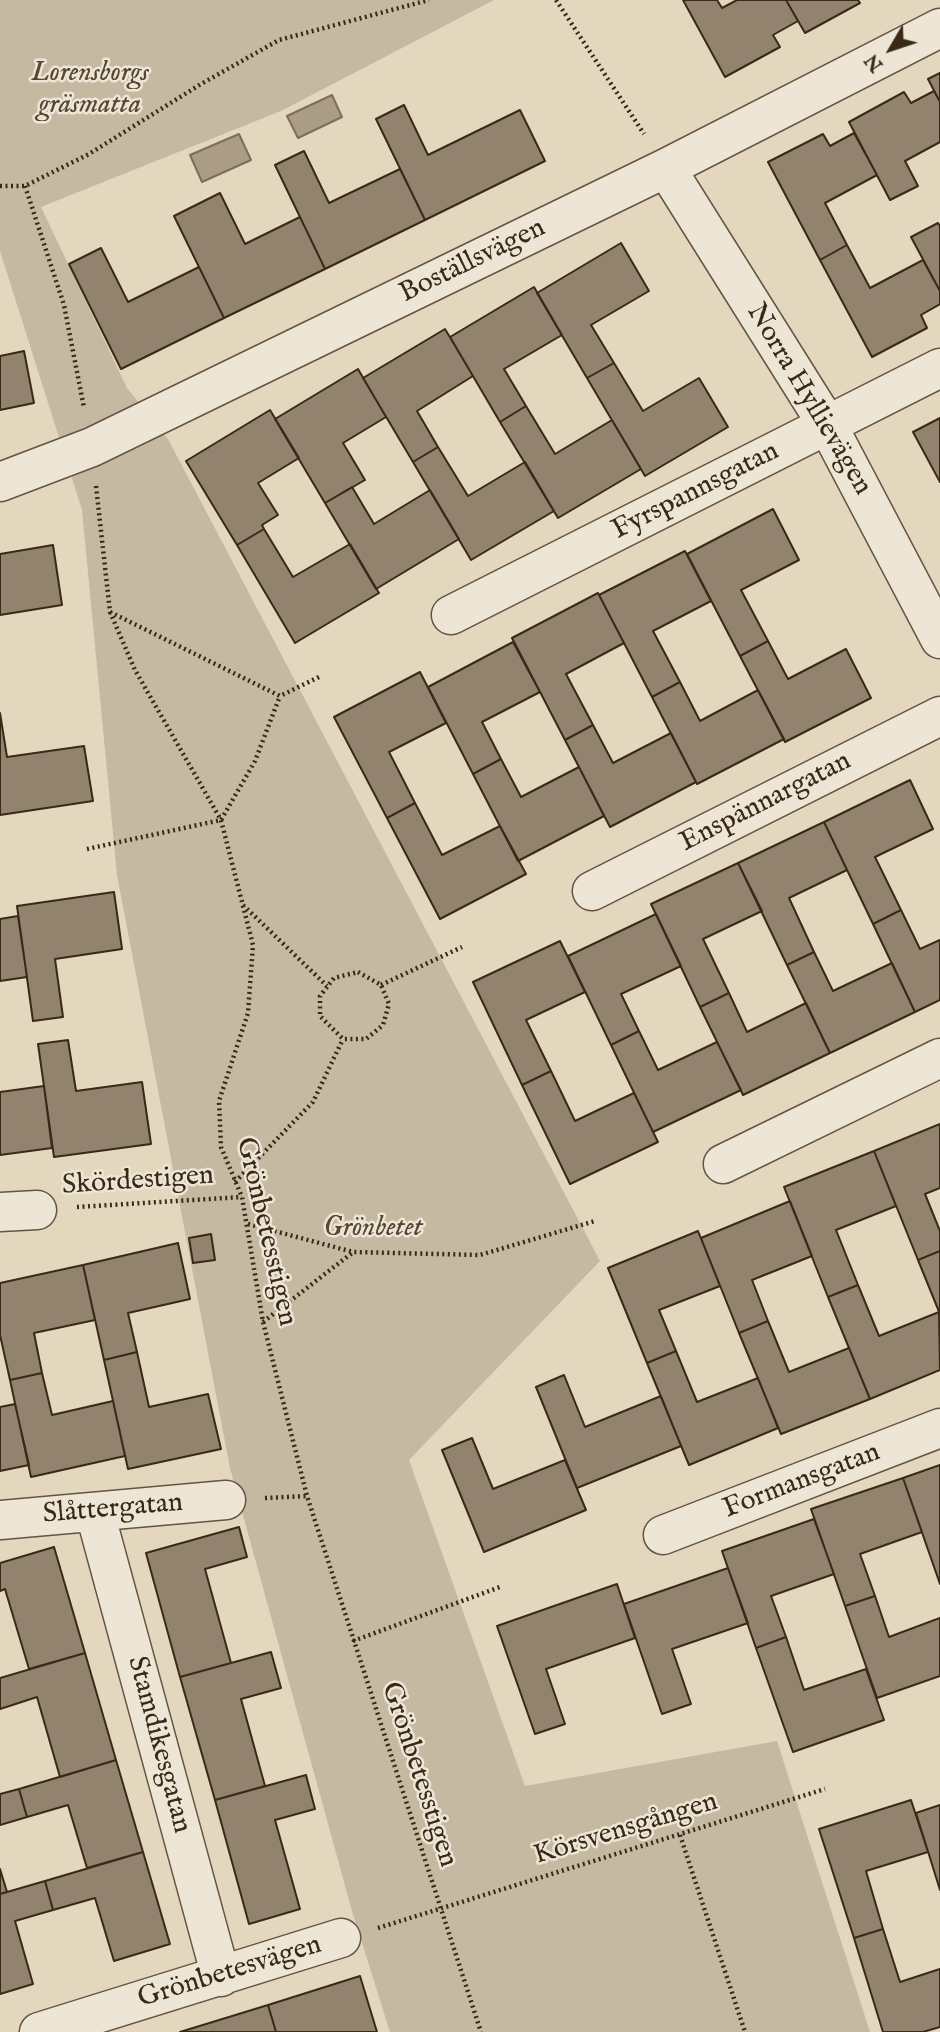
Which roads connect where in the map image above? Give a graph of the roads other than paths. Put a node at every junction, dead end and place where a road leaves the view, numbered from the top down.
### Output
1 (940, 28) edge
2 (666, 168) junction
3 (940, 368) edge
4 (828, 426) junction
5 (0, 482) edge
6 (451, 615) dead end
7 (940, 639) edge
8 (940, 716) edge
9 (592, 891) dead end
10 (940, 1058) edge
11 (723, 1164) dead end
12 (37, 1210) road end
13 (0, 1212) edge
14 (940, 1428) edge
15 (226, 1500) dead end
16 (95, 1513) junction
17 (0, 1520) edge
18 (663, 1535) dead end
19 (341, 1938) road end
20 (221, 1977) junction
21 (38, 2032) edge

1 - 2 street, Boställsvägen
2 - 4 street, Norra Hyllievägen
2 - 5 street, Boställsvägen
3 - 4 street, Fyrspannsgatan
4 - 6 street, Fyrspannsgatan
4 - 7 street, Norra Hyllievägen
8 - 9 street, Enspännargatan
10 - 11 street
12 - 13 street
14 - 18 street, Formansgatan
15 - 16 street, Slåttergatan
16 - 17 street, Slåttergatan
16 - 20 street, Stamdikesgatan
19 - 20 street, Grönbetesvägen
20 - 21 street, Grönbetesvägen

